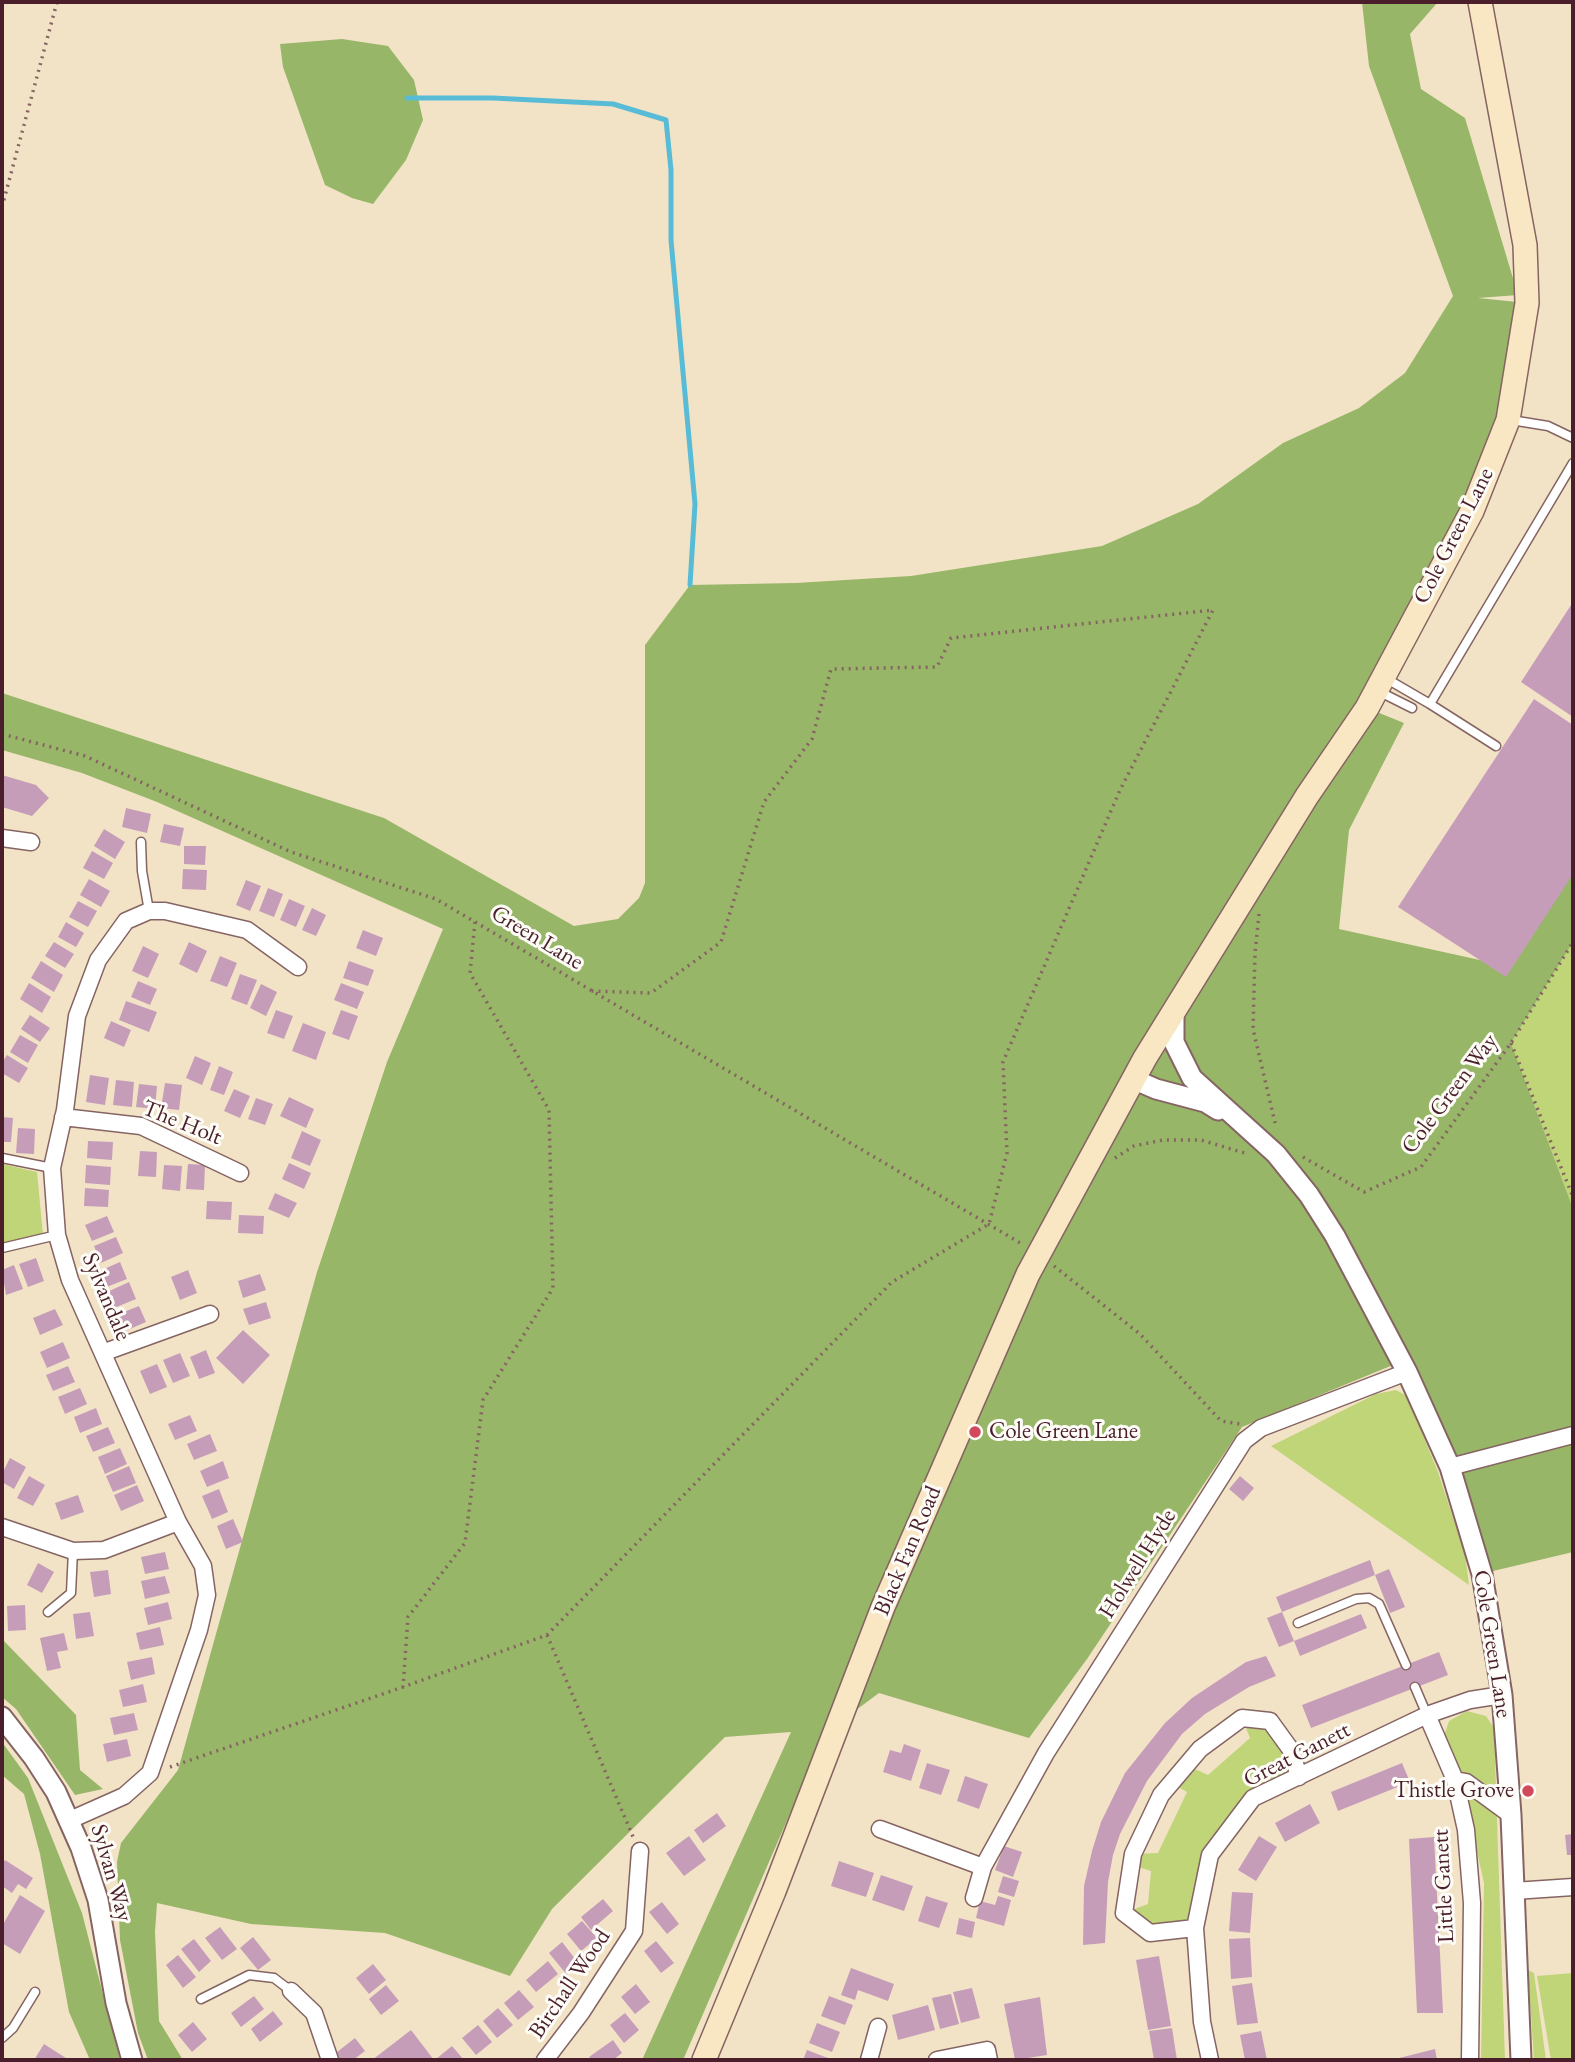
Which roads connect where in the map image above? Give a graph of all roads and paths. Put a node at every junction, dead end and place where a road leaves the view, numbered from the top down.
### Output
1 (57, 2) edge
2 (1480, 2) edge
3 (2, 207) edge
4 (1508, 420) junction
5 (1573, 438) edge
6 (1573, 463) edge
7 (1379, 683) junction
8 (1430, 704) junction
9 (1412, 708) dead end
10 (2, 734) edge
11 (1496, 746) dead end
12 (2, 838) edge
13 (31, 842) dead end
14 (141, 842) dead end
15 (1261, 905) dead end
16 (149, 911) junction
17 (475, 922) junction
18 (1573, 942) edge
19 (299, 968) dead end
20 (591, 991) junction
21 (1174, 1012) junction
22 (1511, 1043) junction
23 (1145, 1058) joint
24 (1133, 1079) junction
25 (63, 1117) junction
26 (1243, 1124) junction
27 (1277, 1131) dead end
28 (1295, 1149) dead end
29 (2, 1158) edge
30 (1112, 1160) dead end
31 (1255, 1160) dead end
32 (52, 1168) junction
33 (240, 1173) dead end
34 (1573, 1197) edge
35 (989, 1224) junction
36 (57, 1235) junction
37 (1021, 1244) dead end
38 (2, 1248) edge
39 (1046, 1260) dead end
40 (211, 1314) dead end
41 (105, 1352) junction
42 (1407, 1372) junction
43 (1261, 1428) junction
44 (1573, 1435) edge
45 (1450, 1467) junction
46 (178, 1522) junction
47 (2, 1527) edge
48 (73, 1551) junction
49 (48, 1612) dead end
50 (1298, 1623) dead end
51 (547, 1634) junction
52 (1406, 1665) dead end
53 (403, 1687) junction
54 (1415, 1687) dead end
55 (1502, 1695) junction
56 (1427, 1715) junction
57 (2, 1717) edge
58 (150, 1773) junction
59 (1299, 1777) junction
60 (1455, 1780) junction
61 (1511, 1815) junction
62 (70, 1820) junction
63 (880, 1829) dead end
64 (640, 1851) joint
65 (983, 1867) junction
66 (1573, 1887) edge
67 (1514, 1891) junction
68 (974, 1898) dead end
69 (1195, 1928) junction
70 (291, 1991) joint
71 (35, 1993) dead end
72 (201, 1999) dead end
73 (878, 2027) dead end
74 (2, 2038) edge
75 (132, 2060) edge
76 (330, 2060) edge
77 (545, 2060) edge
78 (704, 2060) edge
79 (872, 2060) edge
80 (937, 2060) edge
81 (989, 2060) edge
82 (1210, 2060) edge
83 (1470, 2060) edge
84 (1521, 2060) edge

1 - 3 path
2 - 4 main road, Cole Green Lane
4 - 5 lane
4 - 7 main road, Cole Green Lane
6 - 8 lane
7 - 8 lane
7 - 9 lane
7 - 21 main road, Cole Green Lane
8 - 11 lane
10 - 17 path, Green Lane
12 - 13 street
14 - 16 lane
15 - 27 path
16 - 19 street
16 - 25 street, Sylvandale
17 - 20 path, Green Lane
17 - 53 path
18 - 22 path, Cole Green Way
20 - 35 path, Green Lane
20 - 35 path
21 - 23 main road, Cole Green Lane
21 - 26 street, Cole Green Lane
22 - 28 path, Cole Green Way
22 - 34 path
23 - 24 main road, Black Fan Road
24 - 26 street, Cole Green Lane
24 - 78 main road, Black Fan Road
25 - 32 street, Sylvandale
25 - 33 street, The Holt
26 - 42 street, Cole Green Lane
29 - 32 lane
30 - 31 path
32 - 36 street, Sylvandale
35 - 37 path, Green Lane
35 - 51 path
36 - 38 lane
36 - 41 street, Sylvandale
39 - 43 path
40 - 41 street
41 - 46 street, Sylvandale
42 - 43 street, Holwell Hyde
42 - 45 street, Cole Green Lane
43 - 65 street, Holwell Hyde
44 - 45 street
45 - 55 street, Cole Green Lane
46 - 48 street
46 - 58 street, Sylvandale
47 - 48 street
48 - 49 lane
50 - 52 lane
51 - 53 path
51 - 64 path
53 - 58 path
54 - 56 lane
55 - 56 street, Great Ganett
55 - 61 street, Cole Green Lane
56 - 59 street, Great Ganett
56 - 60 street, Little Ganett
57 - 62 street, Sylvan Way
58 - 62 street, Sylvandale
59 - 69 street, Great Ganett
59 - 69 street
60 - 61 street
60 - 83 street, Little Ganett
61 - 67 street, Cole Green Lane
62 - 75 street, Sylvan Way
63 - 65 street
64 - 77 street, Birchall Wood
65 - 68 street, Holwell Hyde
66 - 67 street
67 - 84 street, Cole Green Lane
69 - 82 street, Great Ganett
70 - 72 lane
70 - 76 street
71 - 74 lane
73 - 79 street
80 - 81 street

